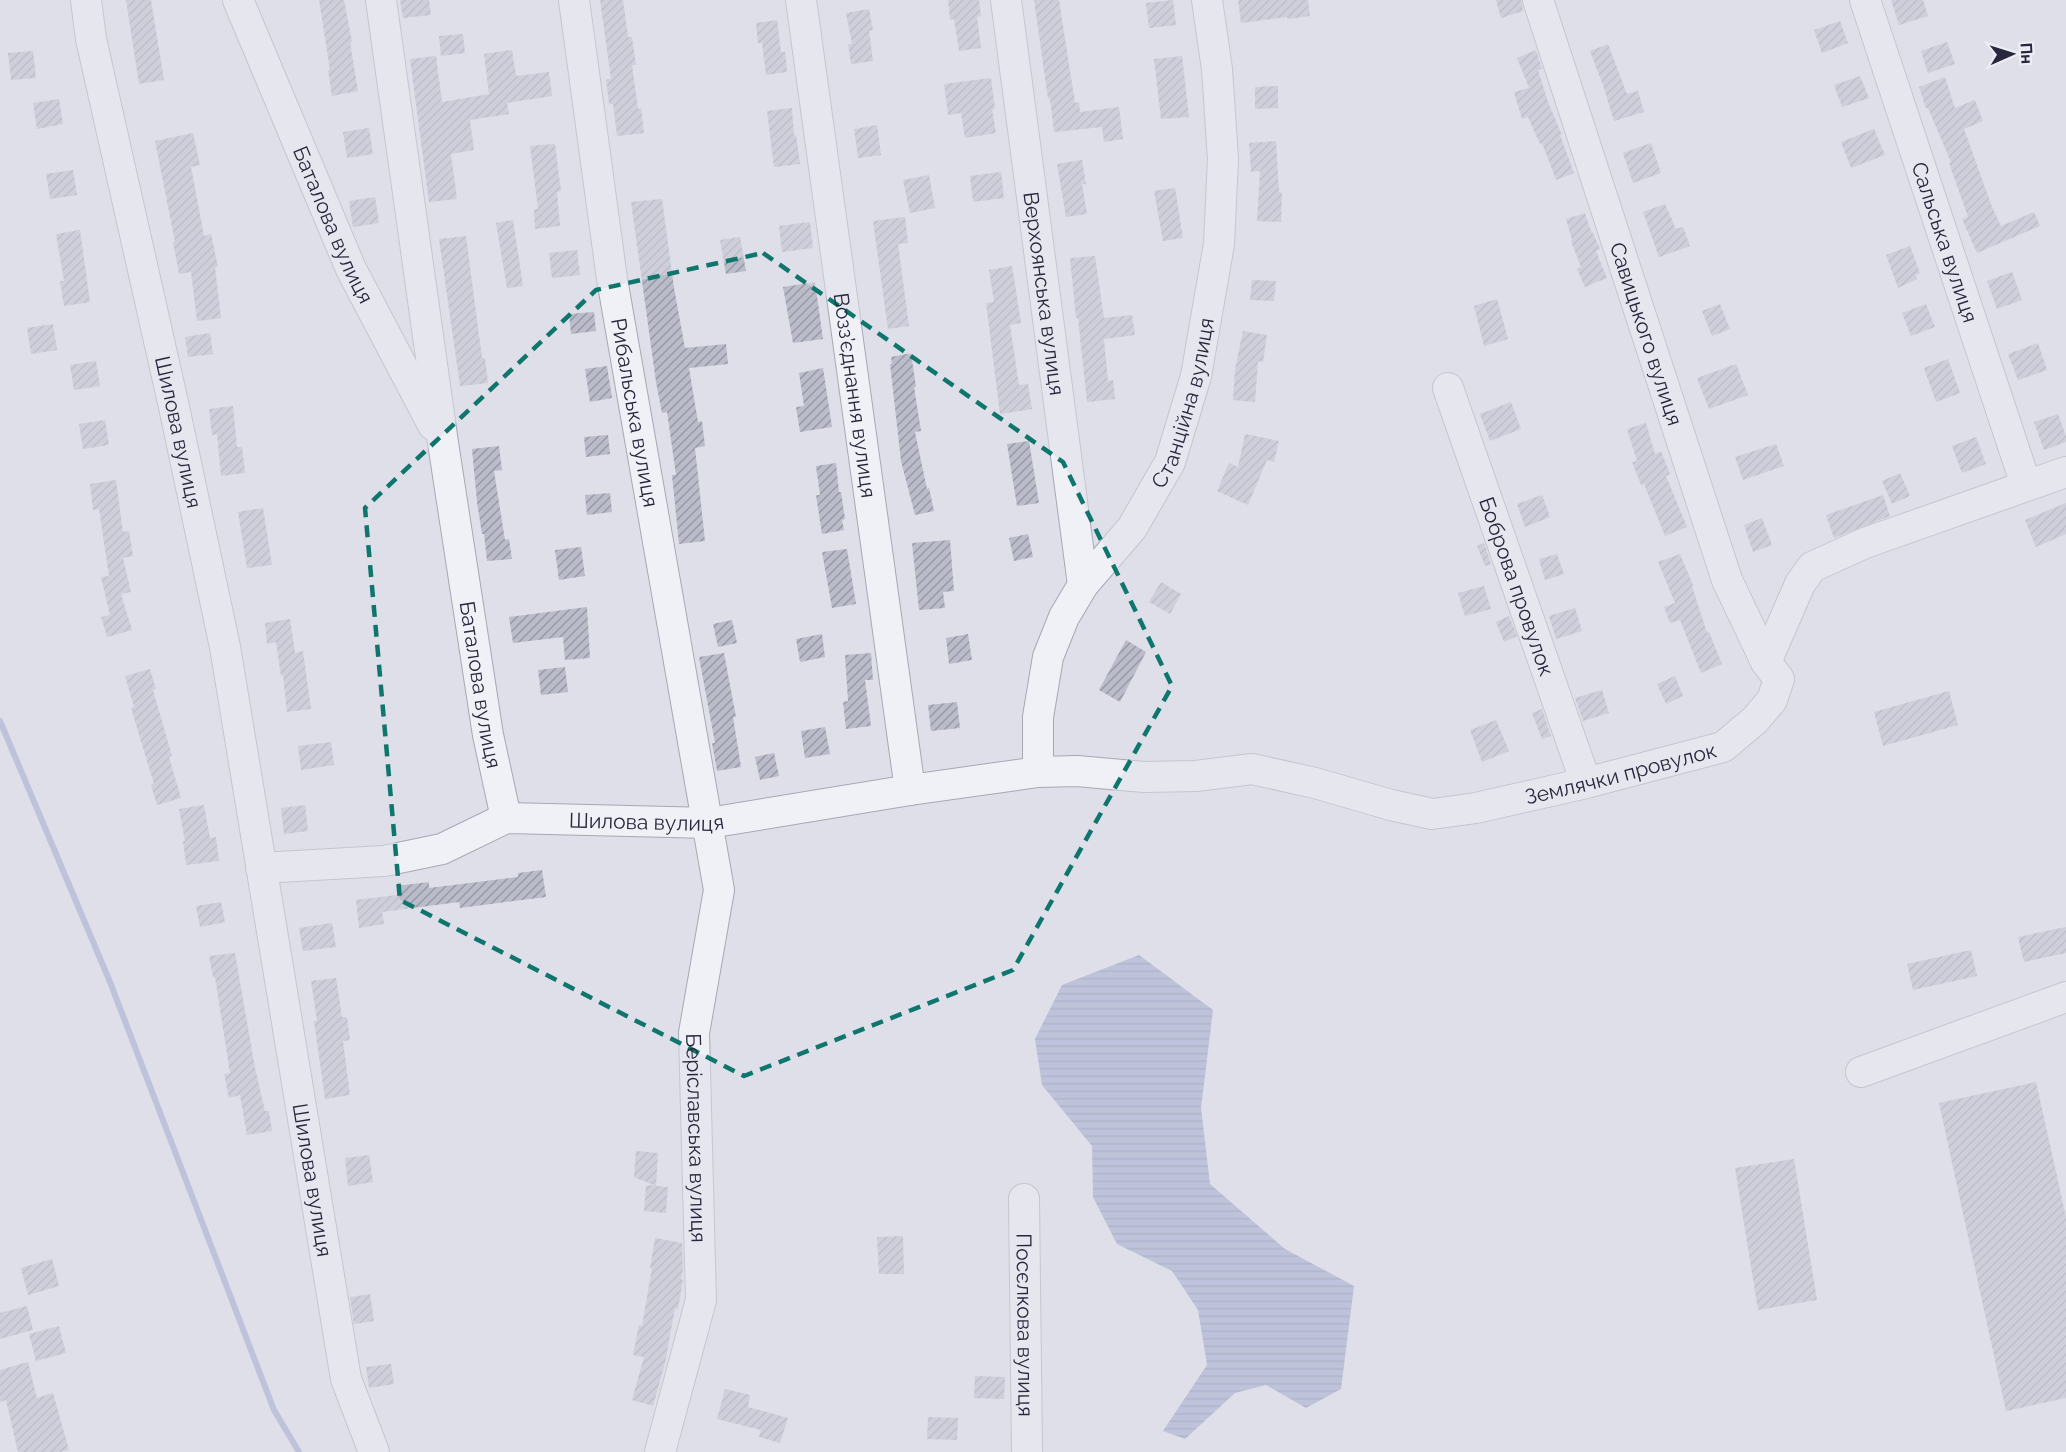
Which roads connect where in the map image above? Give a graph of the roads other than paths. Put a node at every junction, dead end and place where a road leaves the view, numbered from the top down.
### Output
1 (86, 0) edge
2 (238, 0) edge
3 (381, 0) edge
4 (574, 0) edge
5 (801, 0) edge
6 (1006, 0) edge
7 (1207, 0) edge
8 (1538, 0) edge
9 (1865, 0) edge
10 (1448, 388) dead end
11 (443, 443) junction
12 (2066, 472) edge
13 (2026, 485) junction
14 (1083, 585) junction
15 (1766, 662) junction
16 (1038, 772) junction
17 (1586, 783) junction
18 (910, 790) junction
19 (506, 818) junction
20 (709, 823) junction
21 (261, 868) junction
22 (2066, 997) edge
23 (1861, 1072) dead end
24 (1024, 1199) dead end
25 (374, 1452) edge
26 (660, 1452) edge
27 (1027, 1452) edge

1 - 21 street, Шилова вулиця
2 - 11 street, Баталова вулиця
3 - 11 street, Баталова вулиця
4 - 20 street, Рибальська вулиця
5 - 18 street, Возз’єднання вулиця
6 - 14 street, Верхоянська вулиця
7 - 14 street, Станційна вулиця
8 - 15 street, Савицького вулиця
9 - 13 street, Сальська вулиця
10 - 17 street, Боброва провулок
11 - 19 street, Баталова вулиця
12 - 13 street
13 - 15 street
14 - 16 street, Станційна вулиця
15 - 17 street, Землячки провулок
16 - 17 street, Землячки провулок
16 - 18 street, Шилова вулиця
18 - 20 street, Шилова вулиця
19 - 20 street, Шилова вулиця
19 - 21 street, Шилова вулиця
20 - 26 street, Беріславська вулиця
21 - 25 street, Шилова вулиця
22 - 23 street
24 - 27 street, Посєлкова вулиця

